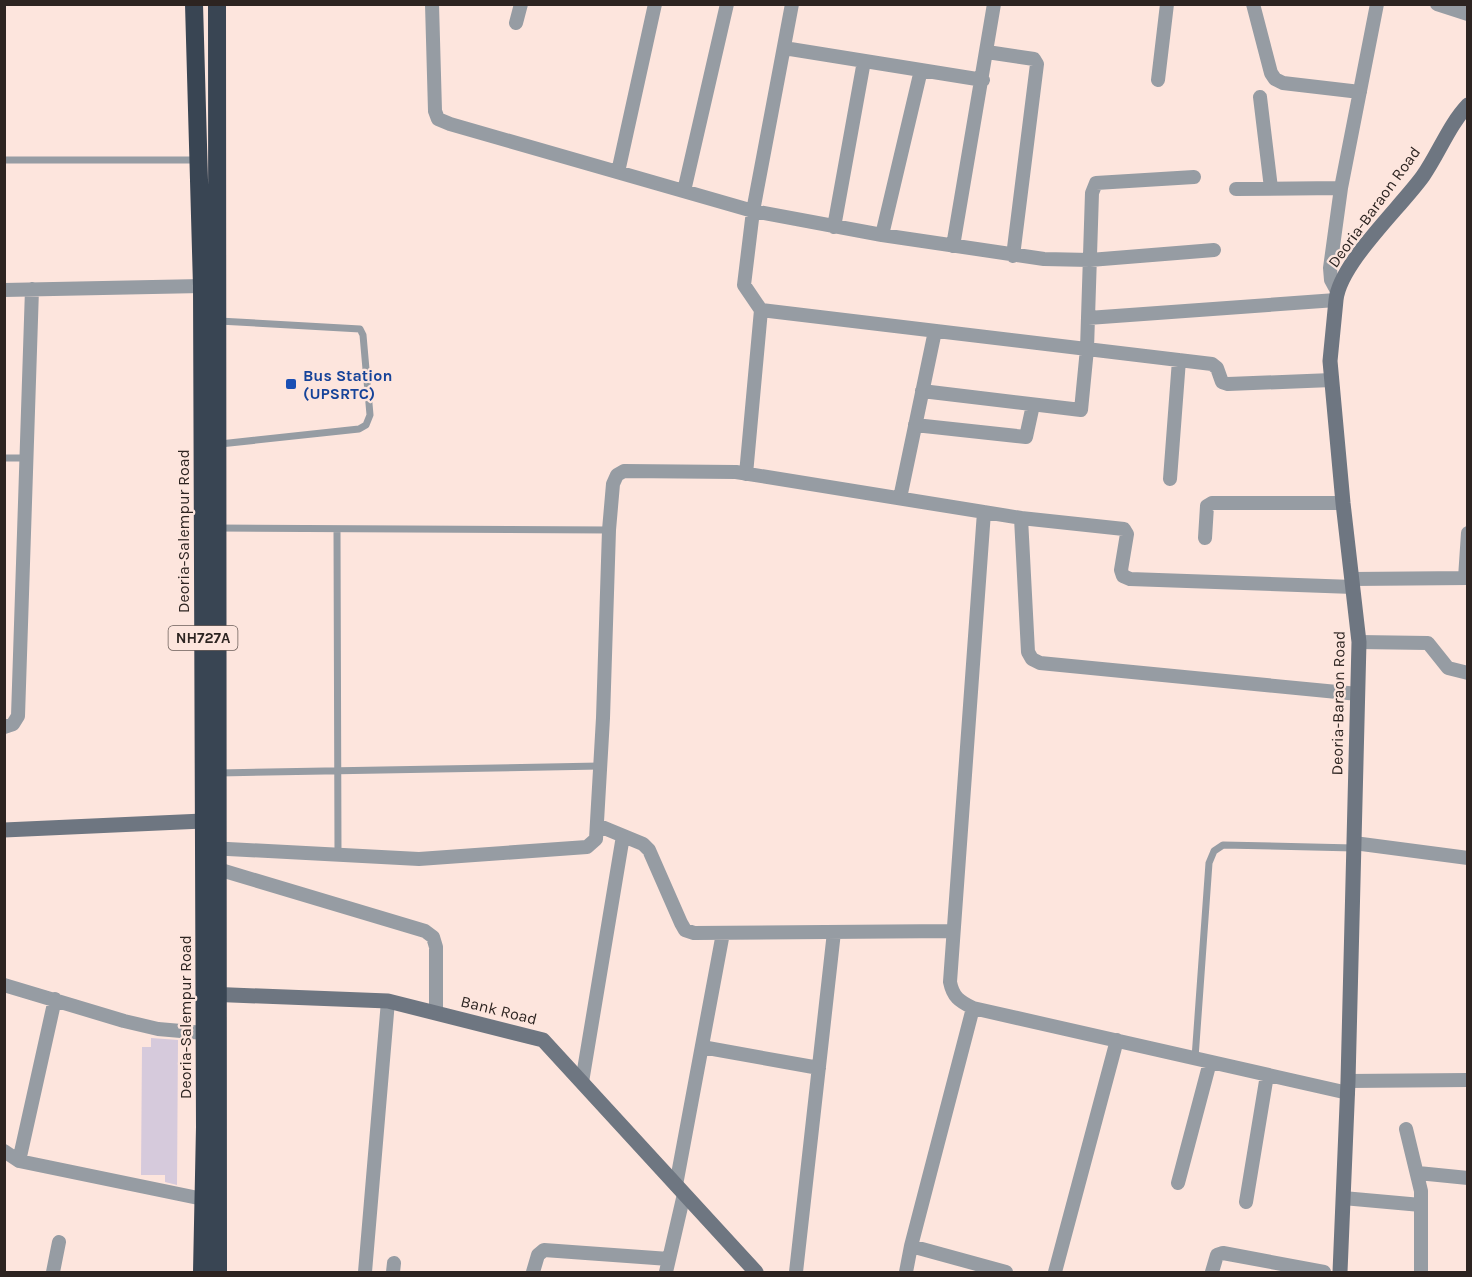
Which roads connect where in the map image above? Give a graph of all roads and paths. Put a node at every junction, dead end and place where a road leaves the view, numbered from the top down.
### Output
1 (194, 4) edge
2 (217, 4) edge
3 (432, 4) edge
4 (520, 4) edge
5 (655, 4) edge
6 (727, 4) edge
7 (792, 4) edge
8 (994, 4) edge
9 (1167, 4) edge
10 (1253, 4) edge
11 (1377, 4) edge
12 (1437, 4) edge
13 (1467, 14) edge
14 (516, 23) dead end
15 (784, 48) junction
16 (987, 51) junction
17 (864, 61) junction
18 (921, 70) junction
19 (983, 80) junction
20 (1158, 80) dead end
21 (1360, 92) junction
22 (1260, 97) dead end
23 (1467, 105) edge
24 (4, 160) edge
25 (200, 160) junction
26 (618, 172) junction
27 (1194, 177) dead end
28 (1271, 188) junction
29 (1341, 188) junction
30 (1236, 189) dead end
31 (684, 191) junction
32 (753, 211) junction
33 (834, 227) junction
34 (882, 235) junction
35 (953, 246) junction
36 (1214, 250) dead end
37 (1013, 256) junction
38 (1090, 260) junction
39 (202, 286) junction
40 (32, 289) junction
41 (4, 290) edge
42 (1336, 295) junction
43 (761, 310) junction
44 (1088, 318) junction
45 (210, 320) junction
46 (935, 331) junction
47 (1087, 349) junction
48 (1179, 360) junction
49 (1332, 380) junction
50 (922, 391) junction
51 (1033, 405) junction
52 (915, 425) junction
53 (210, 443) junction
54 (4, 458) edge
55 (26, 458) junction
56 (746, 474) junction
57 (1170, 479) dead end
58 (900, 498) junction
59 (1342, 503) junction
60 (984, 512) junction
61 (1021, 518) junction
62 (218, 528) junction
63 (337, 529) junction
64 (609, 530) junction
65 (1467, 532) edge
66 (1205, 538) dead end
67 (1466, 578) edge
68 (1352, 583) junction
69 (1359, 642) junction
70 (1467, 673) edge
71 (1358, 694) junction
72 (4, 727) edge
73 (600, 766) junction
74 (337, 772) junction
75 (216, 773) junction
76 (203, 821) junction
77 (597, 825) junction
78 (4, 830) edge
79 (623, 836) junction
80 (1354, 845) junction
81 (338, 854) junction
82 (210, 857) junction
83 (1467, 858) edge
84 (953, 931) junction
85 (834, 932) junction
86 (723, 933) junction
87 (4, 985) edge
88 (211, 994) junction
89 (55, 999) junction
90 (388, 1001) junction
91 (973, 1008) junction
92 (436, 1013) junction
93 (204, 1034) junction
94 (1117, 1040) junction
95 (702, 1047) junction
96 (1195, 1058) junction
97 (1210, 1062) junction
98 (819, 1068) junction
99 (1267, 1075) junction
100 (1467, 1080) edge
101 (582, 1082) junction
102 (1348, 1087) junction
103 (1406, 1129) dead end
104 (4, 1151) edge
105 (19, 1161) junction
106 (1418, 1173) junction
107 (1467, 1178) edge
108 (1178, 1183) dead end
109 (680, 1190) junction
110 (1343, 1198) junction
111 (203, 1199) junction
112 (1246, 1202) dead end
113 (1421, 1205) junction
114 (59, 1242) dead end
115 (911, 1246) junction
116 (667, 1266) edge
117 (53, 1272) edge
118 (202, 1272) edge
119 (218, 1272) edge
120 (365, 1272) edge
121 (533, 1272) edge
122 (756, 1272) edge
123 (796, 1272) edge
124 (906, 1272) edge
125 (1006, 1272) edge
126 (1055, 1272) edge
127 (1212, 1272) edge
128 (1324, 1272) edge
129 (1340, 1272) edge
130 (1421, 1272) edge

1 - 25 highway, Deoria-Salempur Road / NH727A
2 - 45 highway, Deoria-Salempur Road / NH727A
3 - 26 street
4 - 14 street
5 - 26 street
6 - 31 street
7 - 15 street
8 - 16 street
9 - 20 street
10 - 21 street
11 - 21 street
12 - 13 street
15 - 17 street
15 - 32 street
16 - 19 street
16 - 37 street
17 - 18 street
17 - 33 street
18 - 19 street
18 - 34 street
19 - 35 street
21 - 29 street
22 - 28 street
23 - 42 street, Deoria-Baraon Road
24 - 25 lane
25 - 39 highway, Deoria-Salempur Road / NH727A
26 - 31 street
27 - 38 street
28 - 29 street
28 - 30 street
29 - 42 street
31 - 32 street
32 - 33 street
32 - 43 street
33 - 34 street
34 - 35 street
35 - 37 street
36 - 38 street
37 - 38 street
38 - 44 street
39 - 40 street
39 - 45 highway, Deoria-Salempur Road / NH727A
40 - 41 street
40 - 55 street
42 - 44 street
42 - 49 street, Deoria-Baraon Road
43 - 46 street
43 - 56 street
44 - 47 street
45 - 53 highway, Deoria-Salempur Road / NH727A
45 - 53 lane
46 - 47 street
46 - 50 street
47 - 48 street
47 - 51 street
48 - 49 street
48 - 57 street
49 - 59 street, Deoria-Baraon Road
50 - 51 street
50 - 52 street
51 - 52 street
52 - 58 street
53 - 62 highway, Deoria-Salempur Road / NH727A
53 - 76 highway, Deoria-Salempur Road / NH727A
54 - 55 lane
55 - 72 street
56 - 58 street
56 - 64 street
58 - 60 street
59 - 66 street
59 - 68 street, Deoria-Baraon Road
60 - 61 street
60 - 84 street
61 - 68 street
61 - 71 street
62 - 63 lane
62 - 75 highway, Deoria-Salempur Road / NH727A
63 - 64 lane
63 - 74 lane
64 - 73 street
65 - 67 street
67 - 68 street
68 - 69 street, Deoria-Baraon Road
69 - 70 street
69 - 71 street, Deoria-Baraon Road
71 - 80 street, Deoria-Baraon Road
73 - 74 lane
73 - 77 street
74 - 75 lane
74 - 81 lane
75 - 82 highway, Deoria-Salempur Road / NH727A
76 - 78 street
76 - 82 highway, Deoria-Salempur Road / NH727A
77 - 79 street
77 - 81 street
79 - 86 street
79 - 101 street
80 - 83 street
80 - 96 lane
80 - 102 street, Deoria-Baraon Road
81 - 82 street
82 - 88 highway, Deoria-Salempur Road / NH727A
82 - 92 street
84 - 85 street
84 - 91 street
85 - 86 street
85 - 98 street
86 - 95 street
87 - 89 street
88 - 90 street, Bank Road
88 - 93 highway, Deoria-Salempur Road / NH727A
88 - 119 highway, Deoria-Salempur Road / NH727A
89 - 93 street
89 - 105 street
90 - 92 street, Bank Road
90 - 120 street
91 - 94 street
91 - 115 street
92 - 101 street, Bank Road
93 - 111 highway, Deoria-Salempur Road / NH727A
94 - 96 street
94 - 126 street
95 - 98 street
95 - 109 street
96 - 97 street
97 - 99 street
97 - 108 street
98 - 123 street
99 - 102 street
99 - 112 street
100 - 102 street
101 - 109 street, Bank Road
102 - 110 street, Deoria-Baraon Road
103 - 106 street
104 - 105 street
105 - 111 street
106 - 107 street
106 - 113 street
109 - 116 street
109 - 122 street, Bank Road
110 - 113 street
110 - 129 street, Deoria-Baraon Road
111 - 118 highway, Deoria-Salempur Road / NH727A
113 - 130 street
114 - 117 street
115 - 124 street
115 - 125 street
116 - 121 street
127 - 128 street

